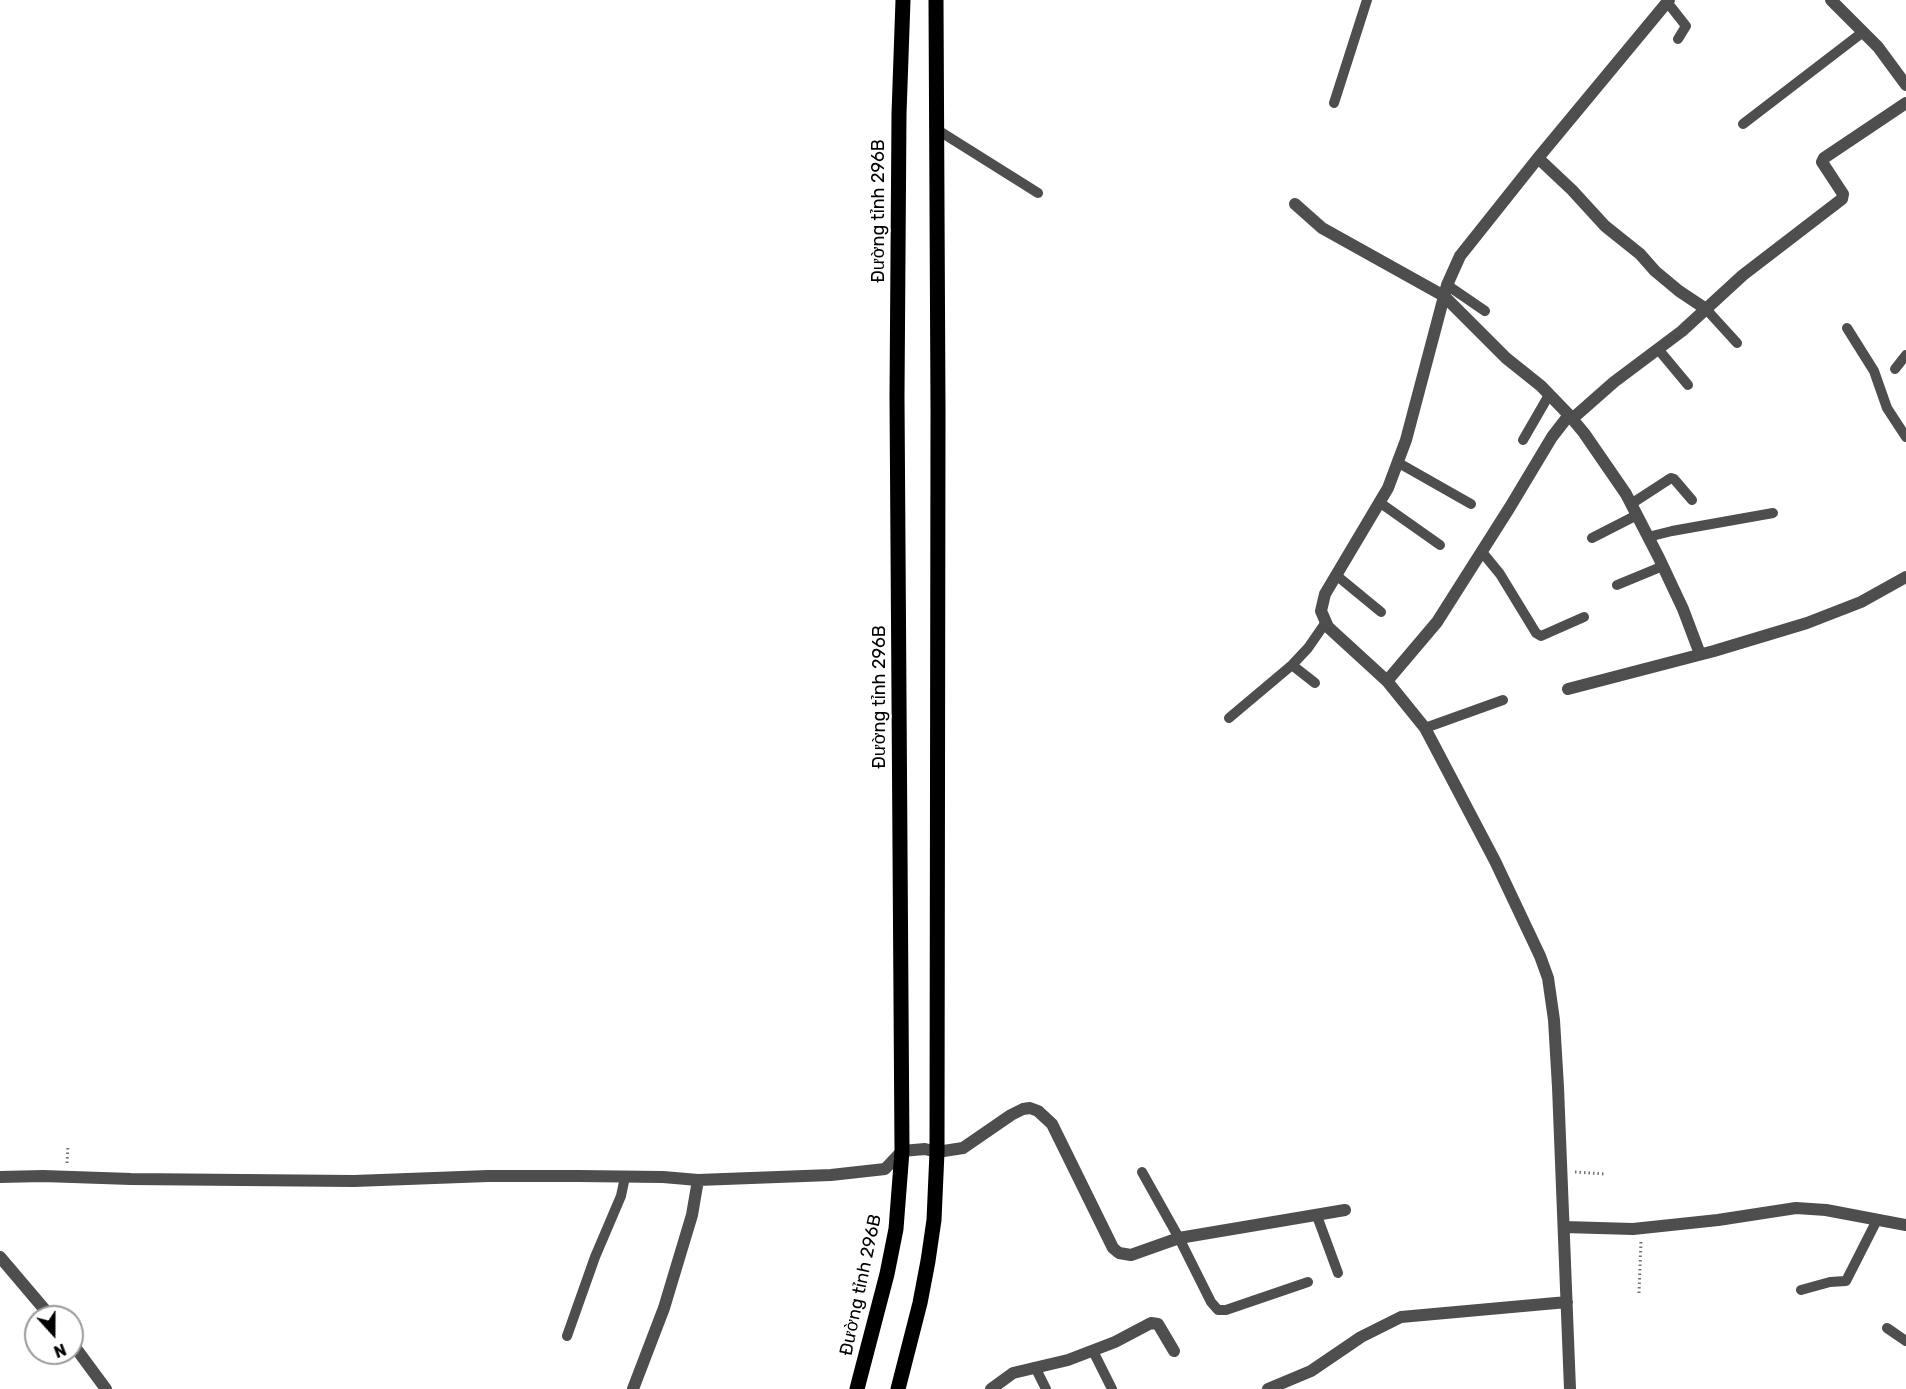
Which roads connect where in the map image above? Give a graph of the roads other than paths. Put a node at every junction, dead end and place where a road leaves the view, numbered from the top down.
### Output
1 (903, 0) edge
2 (936, 0) edge
3 (1367, 0) edge
4 (1831, 0) edge
5 (1668, 1) edge
6 (1863, 32) junction
7 (1678, 39) dead end
8 (1906, 85) edge
9 (1334, 103) dead end
10 (1906, 103) edge
11 (1743, 124) dead end
12 (936, 129) junction
13 (1538, 158) junction
14 (1038, 193) dead end
15 (1295, 204) dead end
16 (1445, 290) junction
17 (1706, 309) junction
18 (1485, 310) dead end
19 (1847, 328) dead end
20 (1737, 343) dead end
21 (1658, 349) junction
22 (1906, 355) edge
23 (1895, 369) dead end
24 (1688, 384) dead end
25 (1550, 395) junction
26 (1570, 417) junction
27 (1906, 437) edge
28 (1523, 440) dead end
29 (1397, 462) junction
30 (1692, 500) dead end
31 (1379, 502) junction
32 (1471, 504) dead end
33 (1634, 509) junction
34 (1773, 513) dead end
35 (1648, 537) junction
36 (1592, 538) dead end
37 (1440, 545) dead end
38 (1482, 552) junction
39 (1663, 566) junction
40 (1336, 575) junction
41 (1906, 577) edge
42 (1617, 585) dead end
43 (1381, 612) dead end
44 (1584, 617) dead end
45 (1326, 622) junction
46 (1700, 654) junction
47 (1292, 665) junction
48 (1388, 681) junction
49 (1315, 682) dead end
50 (1568, 689) dead end
51 (1503, 700) dead end
52 (1229, 718) dead end
53 (1425, 728) junction
54 (902, 1152) junction
55 (937, 1152) junction
56 (1142, 1172) dead end
57 (0, 1177) edge
58 (625, 1177) junction
59 (698, 1180) junction
60 (1345, 1210) dead end
61 (1317, 1216) junction
62 (1877, 1220) junction
63 (1906, 1225) edge
64 (1564, 1227) junction
65 (1179, 1238) junction
66 (0, 1257) edge
67 (1338, 1272) dead end
68 (1308, 1282) dead end
69 (1801, 1290) dead end
70 (1567, 1302) junction
71 (41, 1305) edge
72 (1887, 1328) dead end
73 (567, 1336) dead end
74 (1906, 1341) edge
75 (1093, 1351) junction
76 (1174, 1351) dead end
77 (84, 1359) edge
78 (1035, 1367) junction
79 (106, 1389) edge
80 (633, 1389) edge
81 (857, 1389) edge
82 (898, 1389) edge
83 (991, 1389) edge
84 (1046, 1389) edge
85 (1112, 1389) edge
86 (1268, 1389) edge
87 (1570, 1389) edge

1 - 54 main road, Đường tỉnh 296B
2 - 12 main road
3 - 9 lane
4 - 6 street
5 - 7 lane
5 - 13 street
6 - 8 street
6 - 11 lane
10 - 17 street
12 - 14 lane
12 - 55 main road
13 - 16 street
13 - 17 street
15 - 16 street
16 - 18 lane
16 - 25 street
16 - 29 street
17 - 20 lane
17 - 21 street
19 - 27 lane
21 - 24 lane
21 - 26 street
22 - 23 lane
25 - 26 street
25 - 28 lane
26 - 33 street
26 - 38 street
29 - 31 street
29 - 32 lane
30 - 33 lane
31 - 37 lane
31 - 40 street
33 - 35 street
33 - 36 lane
34 - 35 lane
35 - 39 street
38 - 44 lane
38 - 48 street
39 - 42 lane
39 - 46 street
40 - 43 lane
40 - 45 street
41 - 46 street
45 - 47 lane
45 - 48 street
46 - 50 street
47 - 49 lane
47 - 52 lane
48 - 53 street
51 - 53 lane
53 - 64 street
54 - 55 street
54 - 59 street
54 - 81 main road, Đường tỉnh 296B
55 - 65 street
55 - 82 main road
56 - 65 lane
57 - 58 street
58 - 59 street
58 - 73 lane
59 - 80 street
60 - 61 street
61 - 65 street
61 - 67 lane
62 - 63 street
62 - 64 street
62 - 69 lane
64 - 70 street
65 - 68 lane
66 - 71 street
70 - 86 street
70 - 87 street
72 - 74 lane
75 - 76 street
75 - 78 street
75 - 85 lane
77 - 79 street
78 - 83 street
78 - 84 lane

